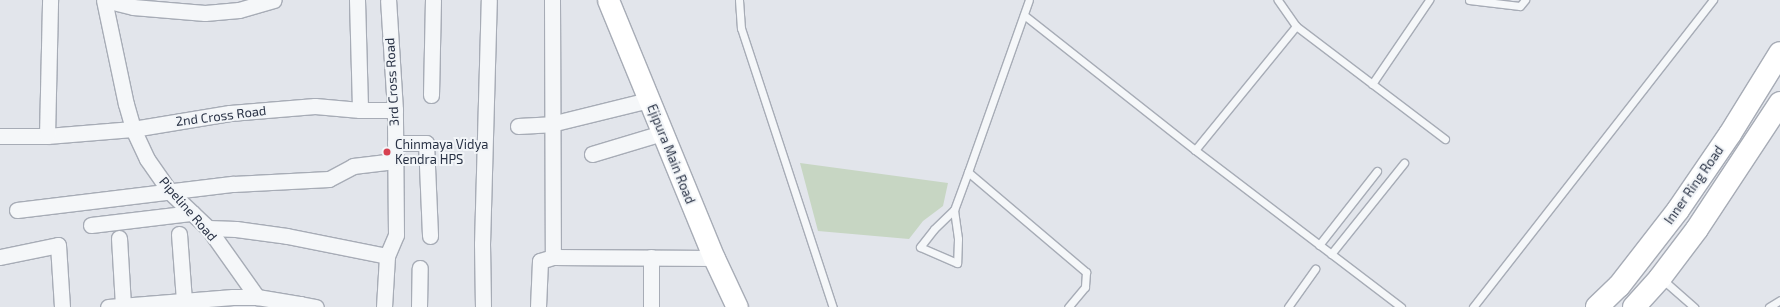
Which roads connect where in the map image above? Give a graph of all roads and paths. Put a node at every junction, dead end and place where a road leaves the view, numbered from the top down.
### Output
1 (50, 0) edge
2 (105, 0) edge
3 (274, 0) edge
4 (357, 0) edge
5 (388, 0) edge
6 (433, 0) edge
7 (489, 0) edge
8 (552, 0) edge
9 (608, 0) edge
10 (739, 0) edge
11 (1029, 0) edge
12 (1278, 0) edge
13 (1429, 0) edge
14 (1470, 0) edge
15 (1525, 0) edge
16 (1713, 0) edge
17 (134, 4) edge
18 (205, 7) edge
19 (1024, 16) junction
20 (1296, 26) junction
21 (1780, 53) edge
22 (1372, 84) junction
23 (431, 95) dead end
24 (649, 100) junction
25 (1780, 103) edge
26 (360, 110) junction
27 (395, 110) junction
28 (551, 124) junction
29 (518, 126) dead end
30 (133, 129) junction
31 (662, 133) junction
32 (0, 136) edge
33 (47, 136) junction
34 (1445, 139) dead end
35 (395, 143) junction
36 (1195, 150) junction
37 (592, 154) dead end
38 (395, 161) junction
39 (1404, 163) dead end
40 (1377, 171) dead end
41 (968, 172) junction
42 (170, 192) junction
43 (17, 210) dead end
44 (954, 210) junction
45 (192, 213) junction
46 (91, 225) dead end
47 (208, 228) junction
48 (179, 234) dead end
49 (430, 236) dead end
50 (118, 238) dead end
51 (1319, 245) junction
52 (1331, 254) junction
53 (387, 256) junction
54 (0, 257) edge
55 (553, 257) junction
56 (651, 257) junction
57 (714, 258) junction
58 (420, 268) dead end
59 (1315, 269) dead end
60 (1660, 278) junction
61 (257, 297) junction
62 (1780, 300) edge
63 (184, 301) junction
64 (233, 302) edge
65 (273, 303) edge
66 (160, 305) edge
67 (300, 305) edge
68 (123, 306) junction
69 (62, 307) edge
70 (108, 307) edge
71 (316, 307) edge
72 (384, 307) edge
73 (419, 307) edge
74 (483, 307) edge
75 (538, 307) edge
76 (651, 307) edge
77 (737, 307) edge
78 (833, 307) edge
79 (1068, 307) edge
80 (1288, 307) edge
81 (1401, 307) edge
82 (1472, 307) edge
83 (1597, 307) edge
84 (1634, 307) edge
85 (1694, 307) edge
86 (1769, 307) edge

1 - 33 street
2 - 17 street
2 - 30 street, Pipeline Road
3 - 18 street
4 - 26 street
5 - 27 street, 3rd Cross Road
6 - 23 street
7 - 74 street
8 - 28 street
9 - 24 street, Ejipura Main Road
10 - 78 lane
11 - 19 lane
12 - 20 lane
13 - 22 lane
14 - 15 lane
16 - 82 lane
17 - 18 street
19 - 36 lane
19 - 41 lane
20 - 22 lane
20 - 36 lane
21 - 83 main road, Inner Ring Road
22 - 34 lane
24 - 28 street
24 - 31 street, Ejipura Main Road
25 - 60 main road, Inner Ring Road
26 - 27 street, 2nd Cross Road
26 - 30 street, 2nd Cross Road
27 - 35 street, 3rd Cross Road
28 - 29 street
28 - 55 street
30 - 33 street, 2nd Cross Road
30 - 42 street, Pipeline Road
31 - 37 street
31 - 57 street, Ejipura Main Road
32 - 33 street, 2nd Cross Road
35 - 38 street, 3rd Cross Road
35 - 49 street
36 - 51 lane
38 - 42 street
38 - 53 street, 3rd Cross Road
39 - 52 lane
40 - 51 lane
41 - 44 lane
41 - 79 lane
42 - 43 street
42 - 45 street, Pipeline Road
44 - 44 lane
45 - 46 street
45 - 47 street, Pipeline Road
47 - 53 street
47 - 61 street, Pipeline Road
48 - 63 street
50 - 68 street
51 - 52 lane
52 - 81 lane
53 - 72 street, 3rd Cross Road
54 - 69 street
55 - 56 street
55 - 75 street
56 - 57 street
56 - 76 street
57 - 77 street, Ejipura Main Road
58 - 73 street
59 - 80 lane
60 - 84 main road, Inner Ring Road
60 - 85 lane
61 - 64 street
61 - 65 street
62 - 86 lane
63 - 64 street
63 - 66 street
65 - 67 street
66 - 68 street
67 - 71 street
68 - 70 street

